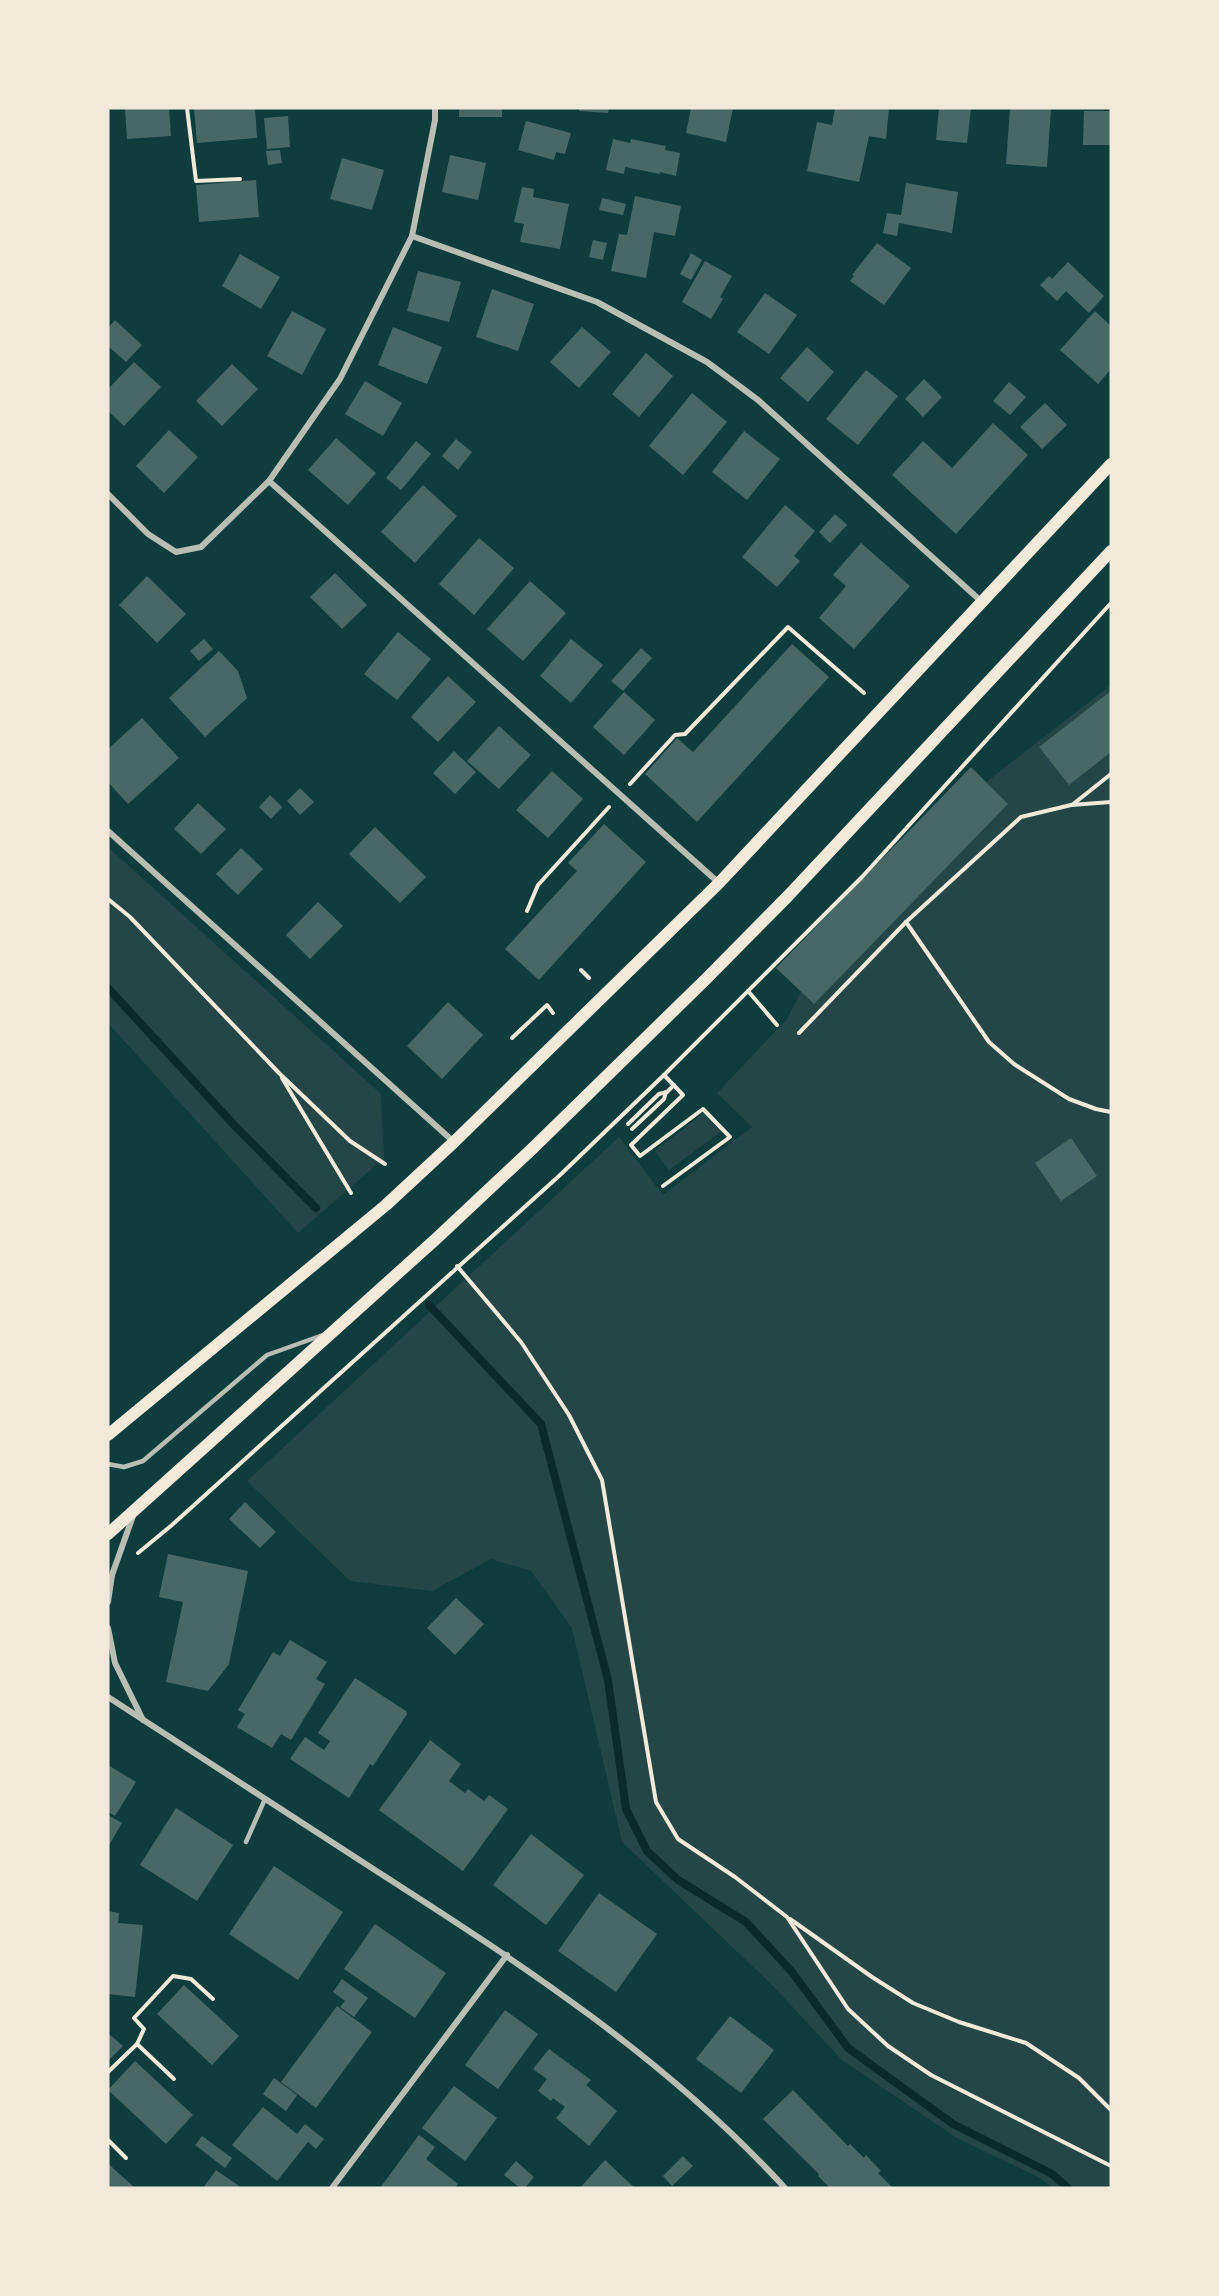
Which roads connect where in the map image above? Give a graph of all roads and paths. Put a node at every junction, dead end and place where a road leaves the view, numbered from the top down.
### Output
1 (187, 108) edge
2 (435, 108) edge
3 (240, 179) dead end
4 (412, 236) junction
5 (1111, 464) edge
6 (269, 481) junction
7 (108, 494) edge
8 (1111, 551) edge
9 (982, 602) junction
10 (1111, 603) edge
11 (864, 693) dead end
12 (1111, 774) edge
13 (630, 784) dead end
14 (1111, 802) edge
15 (612, 804) dead end
16 (1071, 806) junction
17 (108, 831) edge
18 (719, 883) junction
19 (108, 899) edge
20 (527, 911) dead end
21 (906, 922) junction
22 (581, 970) dead end
23 (589, 978) dead end
24 (748, 991) junction
25 (554, 1012) dead end
26 (777, 1025) dead end
27 (799, 1033) dead end
28 (512, 1038) dead end
29 (279, 1073) junction
30 (664, 1075) junction
31 (674, 1085) junction
32 (667, 1092) junction
33 (626, 1112) junction
34 (1111, 1112) edge
35 (629, 1117) dead end
36 (627, 1124) dead end
37 (632, 1129) dead end
38 (454, 1142) junction
39 (385, 1164) dead end
40 (663, 1186) dead end
41 (351, 1193) dead end
42 (457, 1266) junction
43 (333, 1332) junction
44 (108, 1436) edge
45 (108, 1464) edge
46 (135, 1509) junction
47 (108, 1534) edge
48 (138, 1553) dead end
49 (108, 1602) edge
50 (108, 1628) edge
51 (108, 1697) edge
52 (144, 1720) junction
53 (266, 1799) junction
54 (246, 1842) dead end
55 (787, 1917) junction
56 (507, 1954) junction
57 (213, 1999) dead end
58 (138, 2044) junction
59 (108, 2072) edge
60 (174, 2079) dead end
61 (1111, 2110) edge
62 (108, 2140) edge
63 (126, 2158) dead end
64 (1111, 2166) edge
65 (782, 2187) edge
66 (332, 2188) edge

1 - 3 path
2 - 4 street
4 - 6 street
4 - 9 street
5 - 9 main road
6 - 7 street
6 - 18 street
8 - 43 main road
9 - 18 main road
10 - 24 path
11 - 13 path
12 - 16 path
14 - 16 path
15 - 20 path
16 - 21 path
17 - 38 street
18 - 38 main road
19 - 29 path
21 - 27 path
21 - 34 path
22 - 23 path
24 - 26 path
24 - 30 path
25 - 28 path
29 - 39 path
29 - 41 path
30 - 31 path
30 - 33 path
31 - 32 path
31 - 40 path
32 - 36 path
32 - 37 path
33 - 35 path
33 - 42 path
38 - 44 main road
42 - 48 path
42 - 55 path
43 - 45 lane
43 - 46 main road
46 - 47 main road
46 - 49 street
50 - 52 street
51 - 52 street
52 - 53 street
53 - 54 lane
53 - 56 street
55 - 61 path
55 - 64 path
56 - 65 street
56 - 66 street
57 - 58 path
58 - 59 path
58 - 60 path
62 - 63 path

